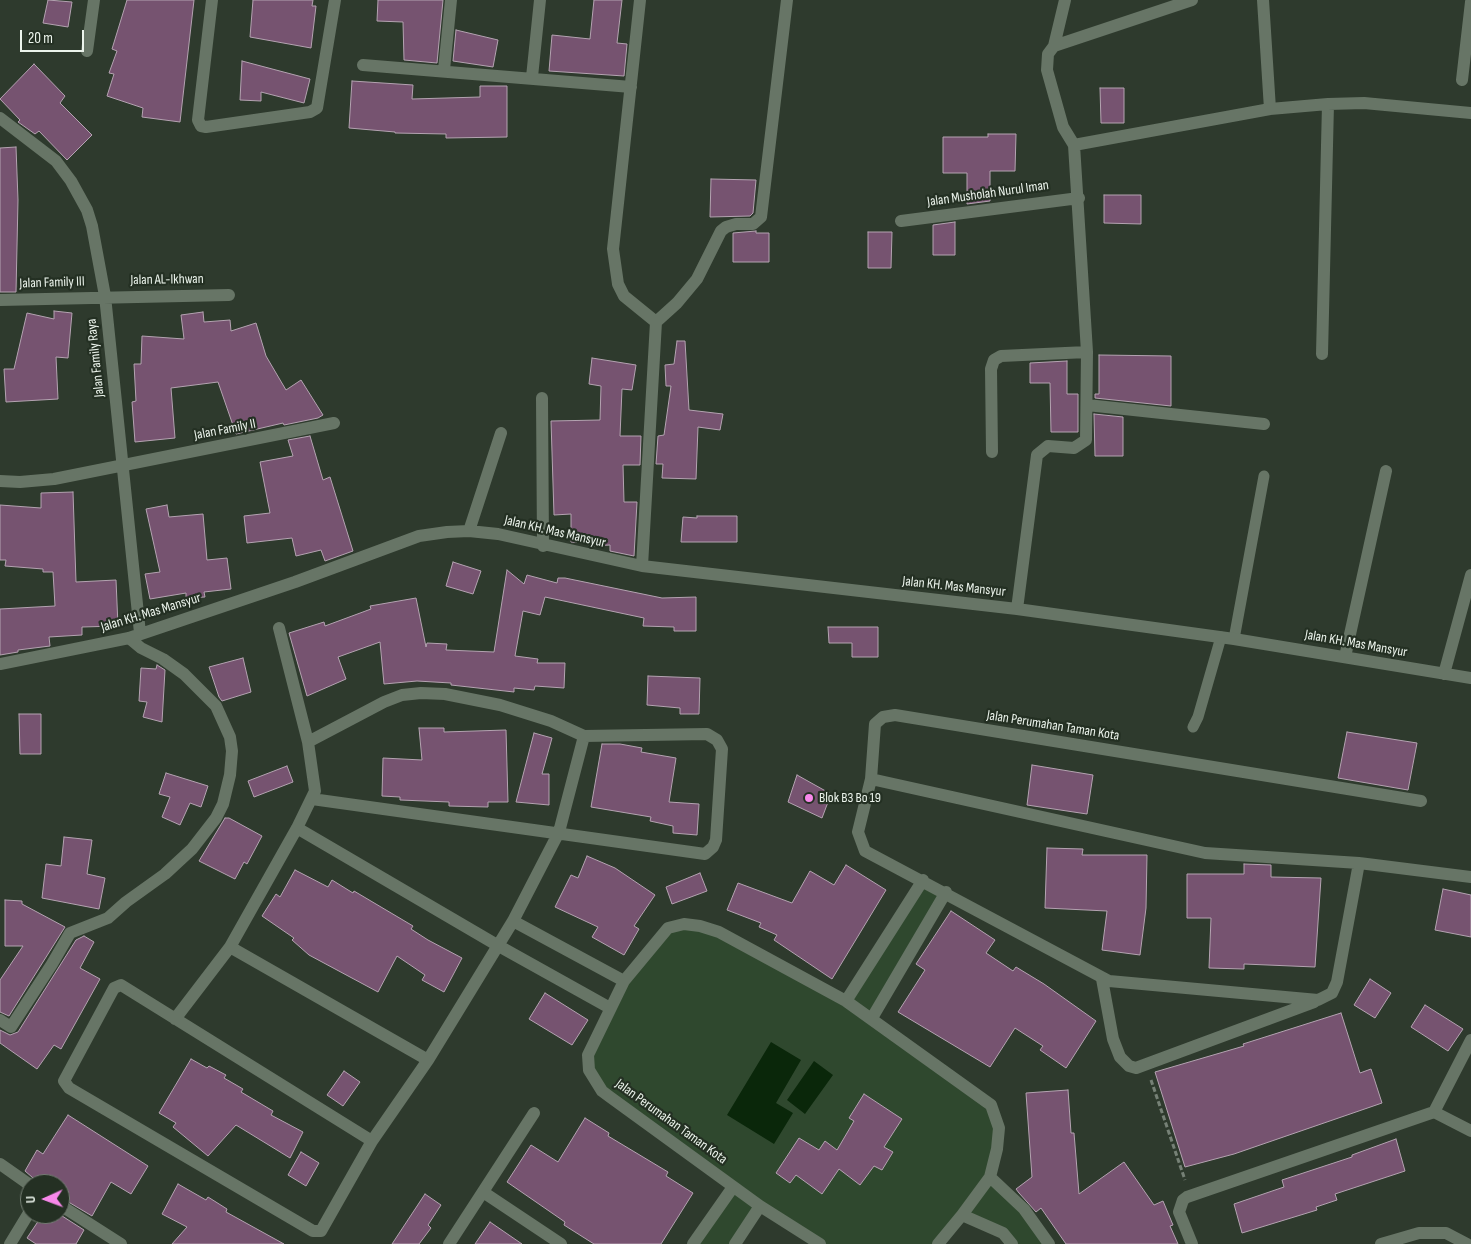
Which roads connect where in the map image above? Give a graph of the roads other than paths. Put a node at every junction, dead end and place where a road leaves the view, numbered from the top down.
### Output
1 (94, 0) edge
2 (212, 0) edge
3 (335, 0) edge
4 (452, 0) edge
5 (540, 0) edge
6 (640, 0) edge
7 (787, 0) edge
8 (1065, 0) edge
9 (1192, 0) edge
10 (1264, 0) edge
11 (1471, 2) edge
12 (1054, 46) junction
13 (87, 51) dead end
14 (364, 65) dead end
15 (444, 70) junction
16 (532, 77) junction
17 (1462, 80) dead end
18 (631, 87) junction
19 (1328, 104) junction
20 (1270, 109) junction
21 (1471, 113) edge
22 (0, 118) edge
23 (1074, 145) junction
24 (1079, 198) junction
25 (901, 221) dead end
26 (229, 295) dead end
27 (105, 296) junction
28 (0, 300) edge
29 (656, 322) junction
30 (1087, 352) junction
31 (1322, 354) dead end
32 (542, 398) dead end
33 (1087, 405) junction
34 (334, 423) dead end
35 (1264, 424) dead end
36 (501, 433) dead end
37 (992, 452) dead end
38 (122, 466) junction
39 (1386, 472) dead end
40 (1264, 476) dead end
41 (0, 481) edge
42 (469, 532) junction
43 (543, 546) junction
44 (642, 566) junction
45 (1471, 575) edge
46 (1017, 609) junction
47 (279, 628) dead end
48 (135, 636) junction
49 (1228, 638) junction
50 (1345, 657) junction
51 (0, 664) edge
52 (1444, 674) junction
53 (1471, 678) edge
54 (1193, 727) dead end
55 (584, 736) junction
56 (308, 742) junction
57 (871, 779) junction
58 (312, 799) junction
59 (1421, 801) dead end
60 (297, 828) junction
61 (559, 832) junction
62 (1359, 863) junction
63 (1471, 877) edge
64 (923, 880) junction
65 (946, 892) junction
66 (513, 921) junction
67 (497, 945) junction
68 (230, 946) junction
69 (1102, 979) junction
70 (624, 982) junction
71 (1318, 1000) junction
72 (846, 1001) junction
73 (610, 1008) junction
74 (872, 1018) junction
75 (175, 1019) junction
76 (0, 1020) edge
77 (1471, 1040) edge
78 (428, 1060) junction
79 (1434, 1112) junction
80 (534, 1113) dead end
81 (1471, 1131) edge
82 (372, 1141) junction
83 (0, 1164) edge
84 (990, 1177) junction
85 (20, 1178) edge
86 (734, 1187) junction
87 (483, 1192) junction
88 (760, 1206) junction
89 (70, 1211) edge
90 (962, 1215) junction
91 (22, 1224) edge
92 (10, 1244) edge
93 (121, 1244) edge
94 (449, 1244) edge
95 (561, 1244) edge
96 (693, 1244) edge
97 (735, 1244) edge
98 (820, 1244) edge
99 (938, 1244) edge
100 (1012, 1244) edge
101 (1049, 1244) edge
102 (1192, 1244) edge
103 (1381, 1244) edge
104 (1467, 1244) edge

1 - 13 street
2 - 3 street
4 - 15 street
5 - 16 street
6 - 18 street
7 - 29 street
8 - 12 street
9 - 12 street
10 - 20 street
11 - 17 street
12 - 23 street
14 - 15 street
15 - 16 street
16 - 18 street
18 - 29 street
19 - 20 street
19 - 21 street
19 - 31 street
20 - 23 street
22 - 27 street, Jalan Family Raya
23 - 24 street
24 - 25 street, Jalan Musholah Nurul Iman
24 - 30 street
26 - 27 street, Jalan AL-Ikhwan
27 - 28 street, Jalan Family III
27 - 38 street, Jalan Family Raya
29 - 44 street
30 - 33 street
30 - 37 street
32 - 43 street
33 - 35 street
33 - 46 street
34 - 38 street, Jalan Family II
36 - 42 street
38 - 41 street, Jalan Family II
38 - 48 street, Jalan Family Raya
39 - 50 street
40 - 49 lane
42 - 43 street, Jalan KH. Mas Mansyur
42 - 48 street, Jalan KH. Mas Mansyur
43 - 44 street, Jalan KH. Mas Mansyur
44 - 46 street, Jalan KH. Mas Mansyur
45 - 52 street
46 - 49 street, Jalan KH. Mas Mansyur
47 - 56 street
48 - 51 street, Jalan KH. Mas Mansyur
48 - 76 street
49 - 50 street, Jalan KH. Mas Mansyur
49 - 54 lane
50 - 52 street, Jalan KH. Mas Mansyur
52 - 53 street, Jalan KH. Mas Mansyur
55 - 56 street
55 - 61 street
55 - 61 street
56 - 58 street
57 - 59 street, Jalan Perumahan Taman Kota
57 - 62 street
57 - 64 street, Jalan Perumahan Taman Kota
58 - 60 street
58 - 61 street
60 - 67 street
60 - 68 street
61 - 66 street
62 - 63 street
62 - 71 street
64 - 65 street, Jalan Perumahan Taman Kota
64 - 72 street
65 - 69 street, Jalan Perumahan Taman Kota
65 - 74 street
66 - 67 street
66 - 70 street
67 - 73 street
67 - 78 street
68 - 75 street
68 - 78 street
69 - 71 street, Jalan Perumahan Taman Kota
69 - 71 street
70 - 72 street, Jalan Perumahan Taman Kota
70 - 73 street, Jalan Perumahan Taman Kota
72 - 74 street, Jalan Perumahan Taman Kota
73 - 86 street, Jalan Perumahan Taman Kota
74 - 84 street, Jalan Perumahan Taman Kota
75 - 82 street
75 - 82 street
77 - 79 street
78 - 82 street
79 - 81 street
79 - 102 street
80 - 87 street
83 - 85 street
84 - 90 street
84 - 101 street
86 - 88 street, Jalan Perumahan Taman Kota
86 - 96 street
87 - 94 street
87 - 95 street
88 - 97 street
88 - 98 street, Jalan Perumahan Taman Kota
89 - 93 street
90 - 99 street
90 - 100 street
91 - 92 street
103 - 104 street

